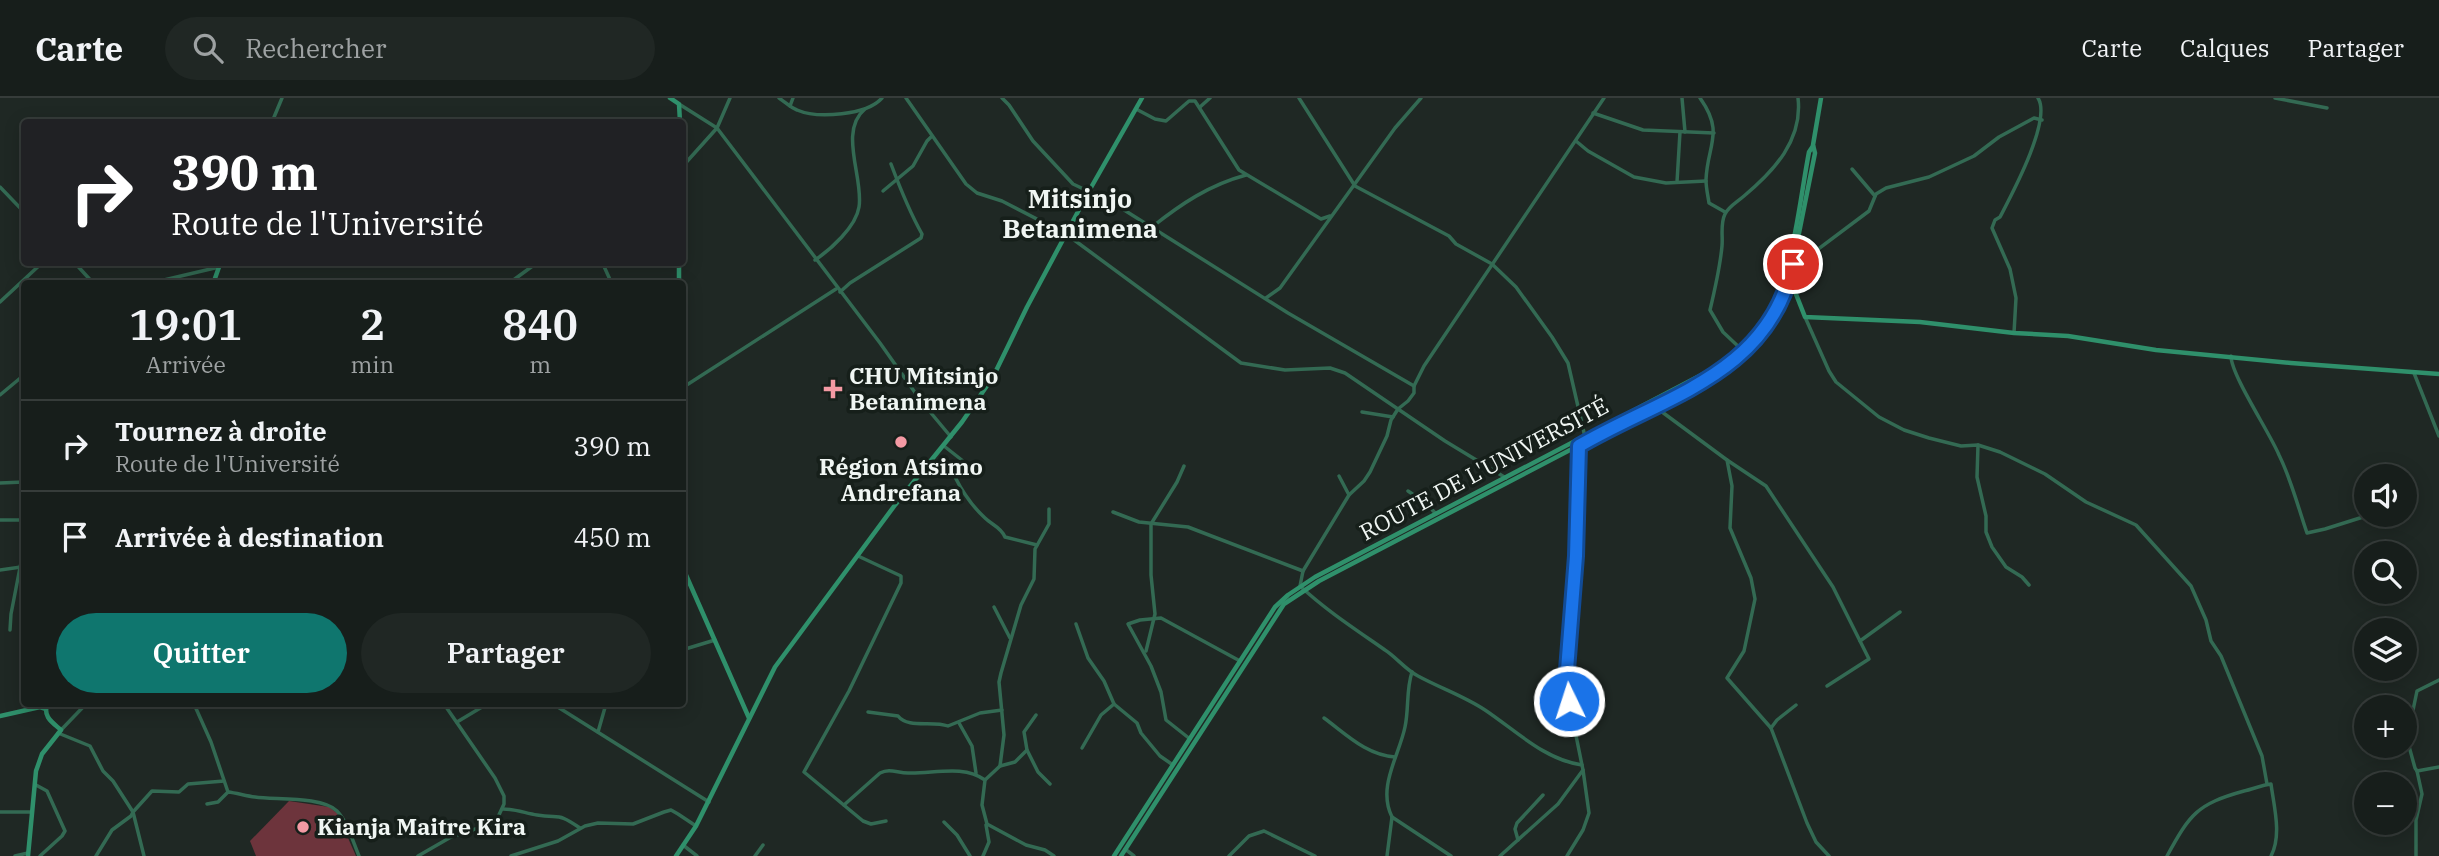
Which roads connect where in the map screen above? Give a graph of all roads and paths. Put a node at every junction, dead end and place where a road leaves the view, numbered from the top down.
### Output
1 (282, 98) edge
2 (670, 98) edge
3 (730, 98) edge
4 (779, 98) edge
5 (793, 98) edge
6 (882, 98) edge
7 (906, 98) edge
8 (1002, 98) edge
9 (1142, 98) edge
10 (1210, 98) edge
11 (1299, 98) edge
12 (1421, 98) edge
13 (1604, 98) edge
14 (1682, 98) edge
15 (1700, 98) edge
16 (1798, 98) edge
17 (1821, 98) edge
18 (2038, 98) edge
19 (2275, 98) edge
20 (1191, 100) edge
21 (679, 104) junction
22 (790, 106) junction
23 (1200, 107) junction
24 (2327, 108) dead end
25 (865, 109) junction
26 (1136, 109) junction
27 (1593, 113) junction
28 (273, 119) edge
29 (680, 119) edge
30 (2042, 120) junction
31 (717, 128) junction
32 (1683, 132) junction
33 (1714, 133) junction
34 (932, 136) junction
35 (1576, 141) junction
36 (1813, 145) junction
37 (686, 163) edge
38 (891, 164) dead end
39 (1852, 169) dead end
40 (1246, 175) junction
41 (897, 180) junction
42 (1706, 181) junction
43 (1677, 182) junction
44 (1355, 186) junction
45 (1, 188) edge
46 (883, 191) dead end
47 (1089, 191) junction
48 (1875, 196) junction
49 (21, 209) edge
50 (1726, 212) junction
51 (1331, 216) junction
52 (1152, 227) junction
53 (1066, 234) junction
54 (815, 260) junction
55 (1492, 264) junction
56 (1793, 264) junction
57 (39, 266) edge
58 (77, 266) edge
59 (216, 266) edge
60 (533, 266) edge
61 (1790, 278) junction
62 (24, 280) edge
63 (90, 280) edge
64 (162, 280) edge
65 (513, 280) edge
66 (21, 282) edge
67 (839, 290) junction
68 (1266, 298) junction
69 (0, 302) edge
70 (1805, 317) junction
71 (2014, 332) junction
72 (1741, 349) junction
73 (2231, 356) junction
74 (2414, 371) junction
75 (2439, 374) edge
76 (21, 378) edge
77 (686, 386) edge
78 (1414, 386) junction
79 (0, 395) edge
80 (1654, 407) junction
81 (1398, 408) junction
82 (1362, 412) dead end
83 (1393, 417) junction
84 (2439, 436) edge
85 (951, 437) junction
86 (1585, 437) junction
87 (1978, 445) junction
88 (944, 446) junction
89 (1579, 446) junction
90 (1727, 460) junction
91 (1184, 466) dead end
92 (1339, 476) dead end
93 (1506, 478) junction
94 (21, 481) edge
95 (0, 483) edge
96 (1408, 491) dead end
97 (1349, 495) junction
98 (1049, 509) dead end
99 (1113, 512) dead end
100 (1436, 514) junction
101 (0, 520) edge
102 (21, 520) edge
103 (2354, 520) edge
104 (1151, 524) junction
105 (1037, 545) junction
106 (858, 556) junction
107 (21, 567) joint
108 (1340, 568) junction
109 (0, 570) edge
110 (1303, 571) junction
111 (686, 575) edge
112 (2029, 585) dead end
113 (1302, 588) junction
114 (994, 607) dead end
115 (1900, 612) dead end
116 (1154, 618) junction
117 (1076, 624) dead end
118 (10, 630) dead end
119 (1010, 638) junction
120 (715, 640) junction
121 (1860, 641) junction
122 (686, 649) edge
123 (1146, 653) junction
124 (1240, 661) junction
125 (1412, 672) junction
126 (2439, 680) edge
127 (1827, 686) dead end
128 (1114, 704) junction
129 (1796, 705) dead end
130 (40, 707) edge
131 (46, 707) edge
132 (83, 707) edge
133 (195, 707) edge
134 (446, 707) edge
135 (482, 707) edge
136 (563, 707) edge
137 (605, 707) edge
138 (1002, 710) junction
139 (868, 712) dead end
140 (1036, 715) dead end
141 (0, 716) edge
142 (1324, 718) dead end
143 (749, 719) junction
144 (457, 722) junction
145 (959, 723) junction
146 (1771, 728) junction
147 (60, 731) junction
148 (598, 732) junction
149 (1190, 739) junction
150 (1082, 748) dead end
151 (1027, 750) junction
152 (1395, 757) junction
153 (1173, 765) junction
154 (1000, 766) junction
155 (2439, 767) edge
156 (1583, 768) junction
157 (2417, 771) junction
158 (976, 774) junction
159 (985, 780) junction
160 (224, 781) junction
161 (1051, 784) dead end
162 (2267, 784) junction
163 (36, 785) junction
164 (228, 792) junction
165 (1543, 795) dead end
166 (709, 802) junction
167 (207, 804) dead end
168 (844, 805) junction
169 (502, 809) junction
170 (0, 812) edge
171 (32, 812) junction
172 (133, 812) junction
173 (1392, 817) junction
174 (886, 821) dead end
175 (944, 822) dead end
176 (986, 823) junction
177 (696, 827) junction
178 (580, 828) junction
179 (1518, 840) junction
180 (683, 845) junction
181 (763, 845) dead end
182 (1125, 849) junction
183 (28, 855) edge
184 (15, 856) edge
185 (40, 856) edge
186 (96, 856) edge
187 (144, 856) edge
188 (359, 856) edge
189 (418, 856) edge
190 (511, 856) edge
191 (676, 856) edge
192 (697, 856) edge
193 (755, 856) edge
194 (970, 856) edge
195 (983, 856) edge
196 (1054, 856) edge
197 (1114, 856) edge
198 (1121, 856) edge
199 (1134, 856) edge
200 (1229, 856) edge
201 (1315, 856) edge
202 (1387, 856) edge
203 (1451, 856) edge
204 (1500, 856) edge
205 (1567, 856) edge
206 (1829, 856) edge
207 (2167, 856) edge
208 (2271, 856) edge
209 (2416, 856) edge

1 - 28 street
2 - 21 main road
3 - 31 street
4 - 22 street
5 - 22 street
6 - 25 street
7 - 34 street
8 - 47 street
9 - 26 main road
10 - 23 street
11 - 44 street
12 - 44 street
13 - 27 street
14 - 32 street
15 - 33 street
16 - 50 street
17 - 36 main road, ROUTE DE L'UNIVERSITÉ
18 - 30 street
19 - 24 street
20 - 23 street
20 - 26 street
21 - 29 main road
21 - 31 street
22 - 25 street
23 - 40 street
25 - 54 street
26 - 47 main road
27 - 32 street
27 - 35 street
30 - 48 street
30 - 71 street
31 - 37 street
31 - 54 street
32 - 33 street
32 - 43 street
33 - 42 street
34 - 41 street
34 - 53 street
35 - 43 street
35 - 55 street
36 - 56 main road, ROUTE DE L'UNIVERSITÉ
36 - 72 main road, ROUTE DE L'UNIVERSITÉ
38 - 41 street
39 - 48 street
40 - 51 street
40 - 52 street
41 - 46 street
41 - 67 street
42 - 43 street
42 - 50 street
44 - 51 street
44 - 55 street
45 - 49 street
47 - 52 street
47 - 53 main road
48 - 56 street
50 - 72 street
51 - 68 street
52 - 68 street
53 - 81 street
53 - 85 main road
54 - 67 street
55 - 78 street
55 - 86 street
56 - 61 main road, ROUTE DE L'UNIVERSITÉ
57 - 62 street
58 - 63 street
59 - 64 street
60 - 65 street
61 - 70 main road
61 - 80 main road, ROUTE DE L'UNIVERSITÉ
66 - 69 street
67 - 77 street
67 - 85 street
68 - 78 street
70 - 71 main road
70 - 87 street
71 - 73 main road
72 - 86 main road, ROUTE DE L'UNIVERSITÉ
73 - 74 main road
73 - 103 street
74 - 75 main road
74 - 84 street
76 - 79 street
78 - 81 street
80 - 89 main road, ROUTE DE L'UNIVERSITÉ
80 - 90 street
81 - 83 street
81 - 93 street
82 - 83 street
83 - 97 street
85 - 88 main road
86 - 93 main road, ROUTE DE L'UNIVERSITÉ
87 - 112 street
87 - 162 street
88 - 105 street
88 - 106 main road
89 - 108 main road, ROUTE DE L'UNIVERSITÉ
89 - 156 street
90 - 121 street
90 - 146 street
91 - 104 street
92 - 97 street
93 - 100 main road, ROUTE DE L'UNIVERSITÉ
94 - 95 street
96 - 100 street
97 - 110 street
98 - 105 street
99 - 104 street
100 - 108 main road, ROUTE DE L'UNIVERSITÉ
101 - 102 street
104 - 110 street
104 - 116 street
105 - 119 street
106 - 143 main road
106 - 168 street
107 - 109 street
107 - 118 street
108 - 113 main road, ROUTE DE L'UNIVERSITÉ
110 - 113 street
111 - 120 main road
113 - 124 main road, ROUTE DE L'UNIVERSITÉ
113 - 125 street
113 - 182 main road, ROUTE DE L'UNIVERSITÉ
114 - 119 street
115 - 121 street
116 - 123 street
116 - 123 street
116 - 124 street
117 - 128 street
119 - 138 street
120 - 122 street
120 - 143 main road
121 - 127 street
123 - 149 street
124 - 149 main road, ROUTE DE L'UNIVERSITÉ
125 - 152 street
125 - 156 street
126 - 157 street
128 - 150 street
128 - 153 street
129 - 146 street
130 - 141 main road
131 - 147 main road
132 - 147 street
133 - 160 street
134 - 144 street
135 - 144 street
136 - 148 street
137 - 148 street
138 - 145 street
138 - 154 street
139 - 145 street
140 - 151 street
142 - 152 street
143 - 166 main road
144 - 169 street
145 - 158 street
146 - 206 street
147 - 163 main road
147 - 172 street
148 - 166 street
149 - 153 main road, ROUTE DE L'UNIVERSITÉ
151 - 154 street
151 - 161 street
152 - 173 street
153 - 197 main road, ROUTE DE L'UNIVERSITÉ
154 - 159 street
155 - 157 street
156 - 179 street
156 - 205 street
157 - 209 street
158 - 159 street
158 - 168 street
159 - 176 street
160 - 164 street
160 - 172 street
162 - 207 street
162 - 208 street
163 - 171 main road
163 - 185 street
164 - 167 street
164 - 188 street
165 - 179 street
166 - 177 main road
168 - 174 street
169 - 178 street
169 - 189 street
170 - 171 street
171 - 183 main road
172 - 186 street
172 - 187 street
173 - 202 street
173 - 203 street
175 - 194 street
176 - 195 street
176 - 196 street
177 - 178 street
177 - 180 main road
178 - 190 street
179 - 204 street
180 - 191 main road
180 - 192 street
181 - 193 street
182 - 198 main road, ROUTE DE L'UNIVERSITÉ
182 - 199 street
183 - 184 street
200 - 201 street

